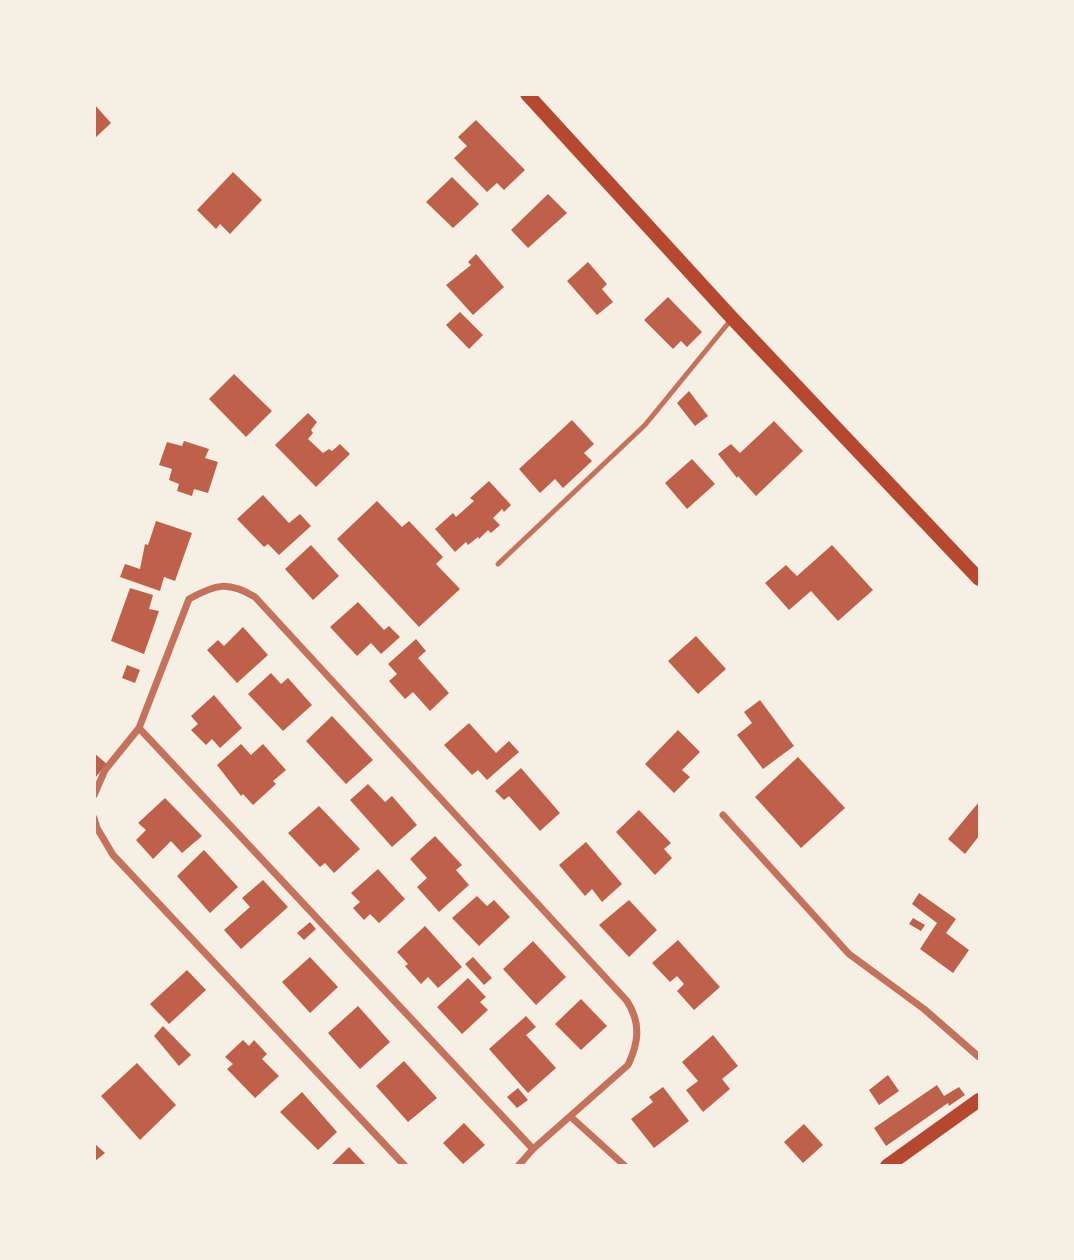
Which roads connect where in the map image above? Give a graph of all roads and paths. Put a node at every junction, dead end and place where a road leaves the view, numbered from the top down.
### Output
1 (527, 94) edge
2 (732, 318) junction
3 (498, 564) dead end
4 (979, 579) edge
5 (139, 728) junction
6 (94, 794) edge
7 (723, 815) dead end
8 (94, 818) edge
9 (979, 1057) edge
10 (979, 1100) edge
11 (571, 1117) junction
12 (533, 1149) junction
13 (405, 1166) edge
14 (518, 1166) edge
15 (625, 1166) edge
16 (887, 1166) edge

1 - 2 main road
2 - 3 lane
2 - 4 main road
5 - 6 street
5 - 11 street
5 - 12 street
7 - 9 street
8 - 13 street
10 - 16 main road
11 - 12 street
11 - 15 street
12 - 14 street

